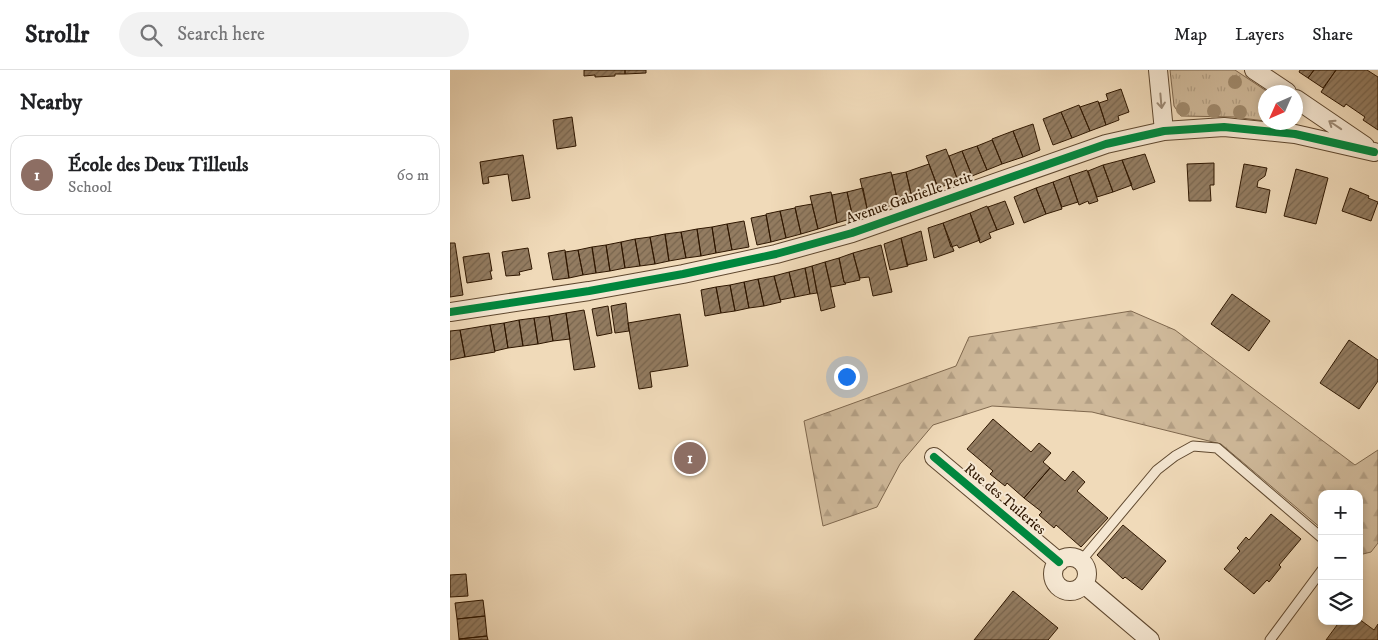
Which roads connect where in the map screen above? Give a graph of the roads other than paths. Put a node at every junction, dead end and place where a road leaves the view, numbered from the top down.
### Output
1 (1158, 70) edge
2 (1254, 70) edge
3 (1276, 85) edge
4 (1303, 104) edge
5 (1164, 131) junction
6 (1376, 153) edge
7 (450, 312) edge
8 (934, 457) dead end
9 (1318, 535) edge
10 (1081, 561) junction
11 (1058, 562) junction
12 (1318, 575) edge
13 (1084, 584) junction
14 (1150, 640) edge
15 (1270, 640) edge

1 -> 5 street
2 - 3 street
6 -> 4 street
5 - 6 street, Avenue Gabrielle Petit
5 - 7 street, Avenue Gabrielle Petit
8 - 11 street, Rue des Tuileries
9 - 10 lane
10 - 11 street
10 - 13 street
11 - 13 street
12 - 15 lane
13 - 14 street

